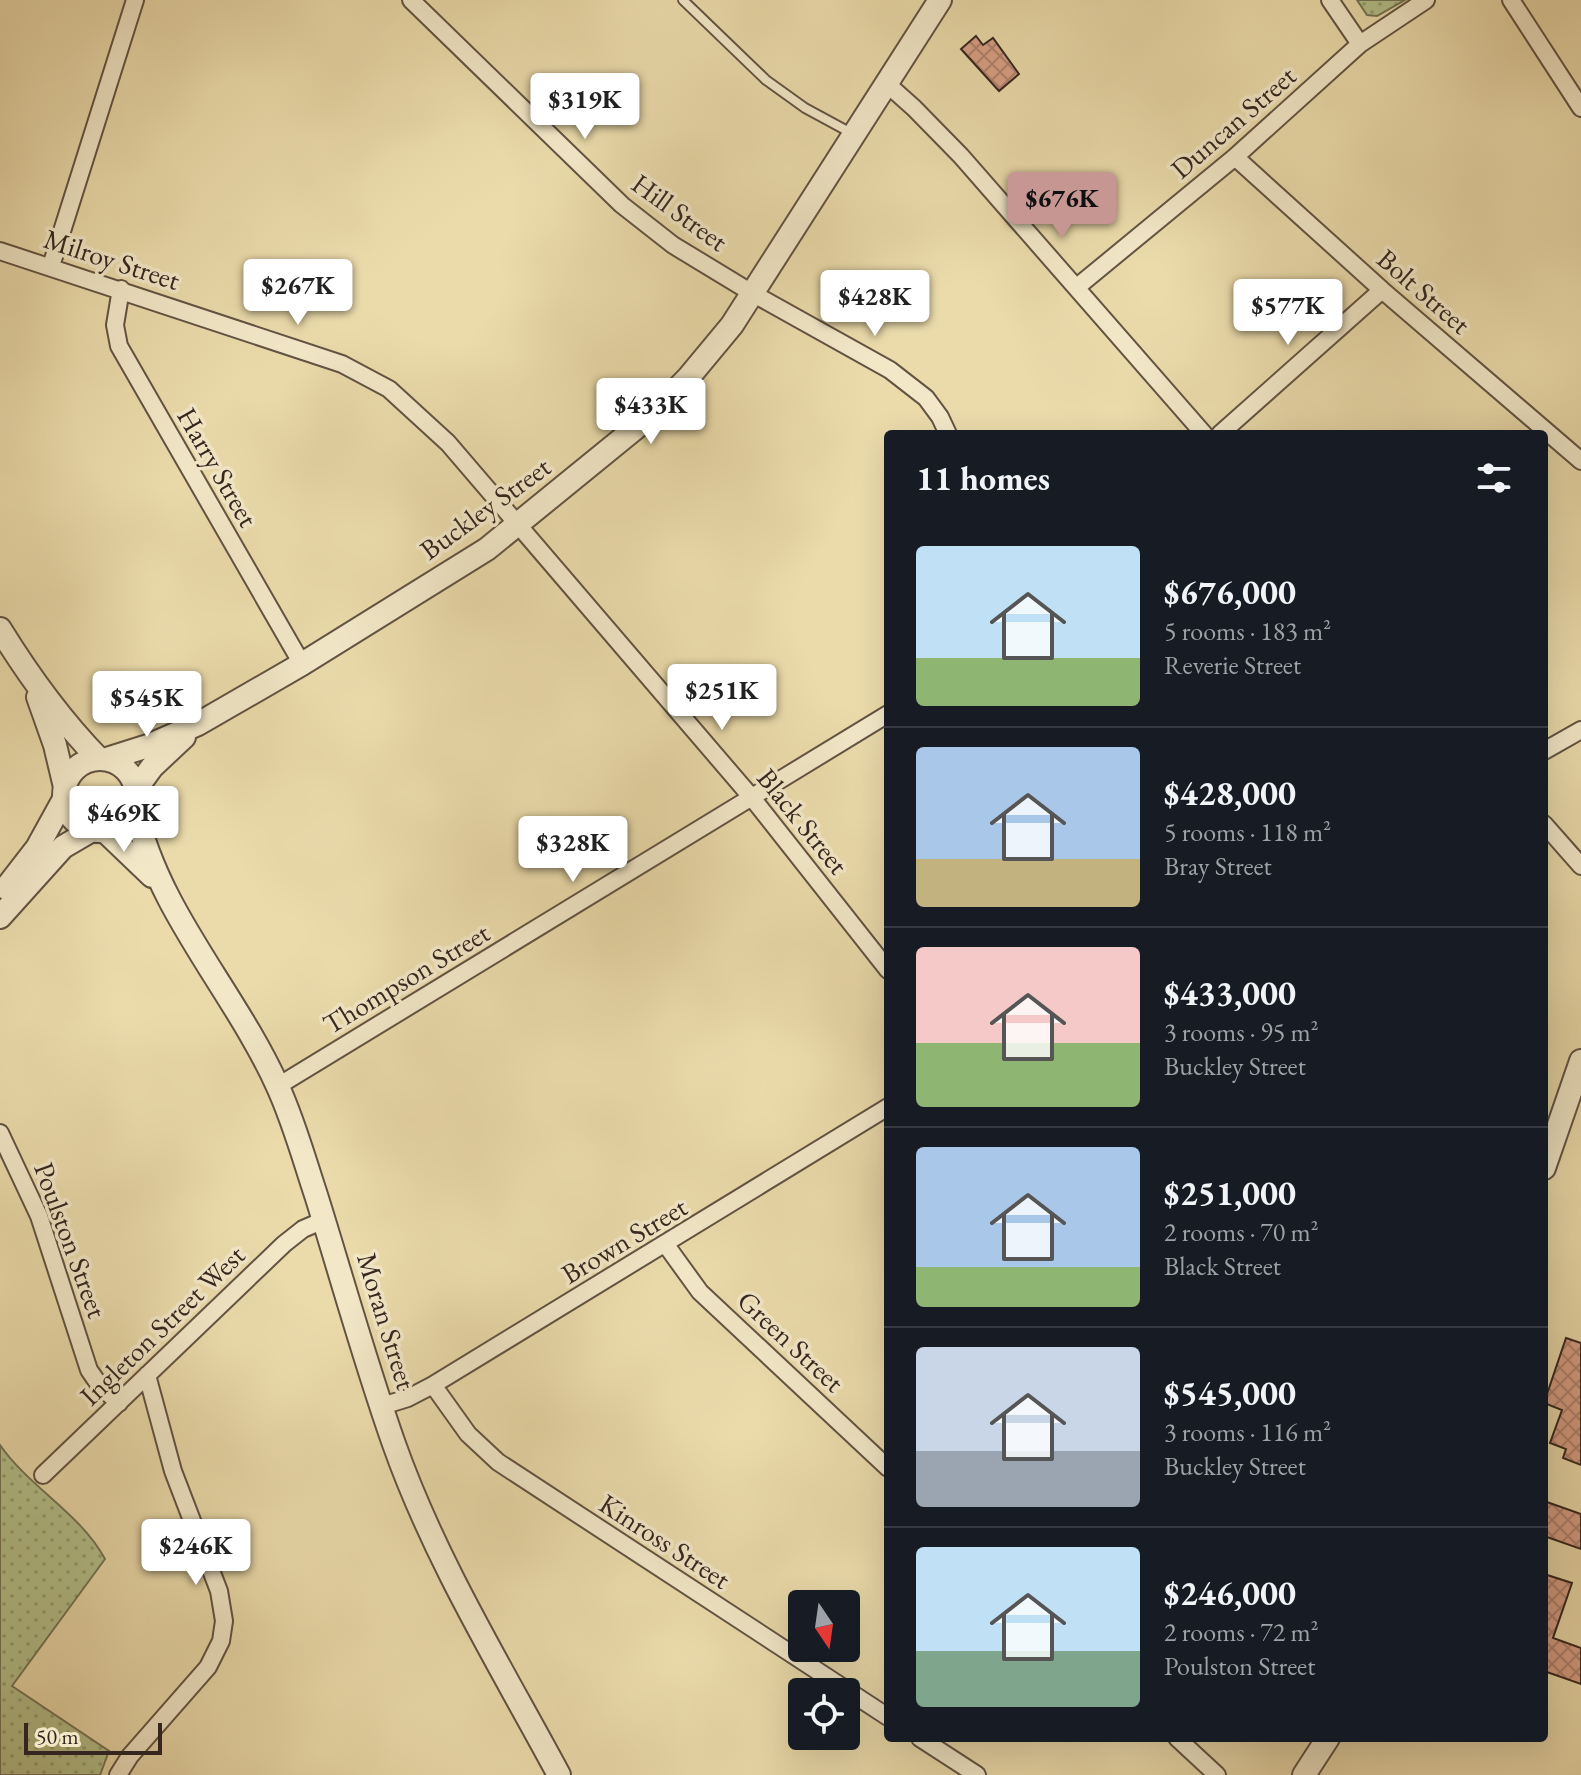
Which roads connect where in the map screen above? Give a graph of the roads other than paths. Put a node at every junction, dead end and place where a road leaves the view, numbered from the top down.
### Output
1 (135, 0) edge
2 (411, 0) edge
3 (683, 0) edge
4 (940, 0) edge
5 (1330, 0) edge
6 (1426, 0) edge
7 (1511, 0) edge
8 (1360, 44) junction
9 (886, 83) junction
10 (1581, 108) edge
11 (854, 135) junction
12 (1235, 157) junction
13 (0, 251) edge
14 (51, 266) junction
15 (1077, 287) junction
16 (121, 289) junction
17 (1382, 290) junction
18 (752, 293) junction
19 (946, 430) edge
20 (1201, 430) edge
21 (1224, 430) edge
22 (1545, 430) edge
23 (1548, 433) edge
24 (1581, 461) edge
25 (518, 526) junction
26 (0, 629) edge
27 (302, 664) junction
28 (32, 681) junction
29 (884, 717) edge
30 (198, 724) junction
31 (1581, 730) edge
32 (1548, 749) edge
33 (103, 759) junction
34 (64, 793) junction
35 (136, 798) junction
36 (753, 799) junction
37 (1548, 829) edge
38 (98, 831) junction
39 (1581, 866) edge
40 (161, 886) junction
41 (0, 895) edge
42 (0, 917) edge
43 (884, 965) edge
44 (1581, 1061) edge
45 (278, 1086) junction
46 (884, 1109) edge
47 (0, 1133) edge
48 (1548, 1156) edge
49 (324, 1220) junction
50 (666, 1245) junction
51 (147, 1375) junction
52 (433, 1385) junction
53 (119, 1403) junction
54 (382, 1406) junction
55 (884, 1464) edge
56 (43, 1475) dead end
57 (884, 1714) edge
58 (926, 1742) edge
59 (1181, 1742) edge
60 (1325, 1742) edge
61 (118, 1775) edge
62 (559, 1775) edge
63 (977, 1775) edge
64 (1217, 1775) edge
65 (1304, 1775) edge

1 - 14 street
2 - 18 street, Hill Street
3 - 11 lane
4 - 9 street, Buckley Street
5 - 8 street
6 - 8 street, Duncan Street
7 - 10 street
8 - 12 street, Duncan Street
9 - 11 street, Buckley Street
9 - 15 street
11 - 18 street, Buckley Street
12 - 15 street, Duncan Street
12 - 17 street, Bolt Street
13 - 14 street, Milroy Street
14 - 16 street, Milroy Street
15 - 20 street
16 - 25 street, Milroy Street
16 - 27 street, Harry Street
17 - 21 street
17 - 22 street, Bolt Street
18 - 19 street, Hill Street
18 - 25 street, Buckley Street
23 - 24 street, Bolt Street
25 - 27 street, Buckley Street
25 - 36 street, Black Street
26 - 28 street
27 - 30 street, Buckley Street
28 - 33 street
28 - 34 street
29 - 36 street, Thompson Street
30 - 33 street, Buckley Street
30 - 35 street, Buckley Street
31 - 32 street
33 - 34 street
33 - 35 street
34 - 38 street
34 - 41 street
35 - 38 street
35 - 40 street, Moran Street
36 - 43 street, Black Street
36 - 45 street, Thompson Street
37 - 39 street
38 - 40 street, Moran Street
38 - 42 street
40 - 45 street, Moran Street
44 - 48 street
45 - 49 street, Moran Street
46 - 50 street, Brown Street
47 - 53 street, Poulston Street
49 - 51 street, Ingleton Street West
49 - 54 street, Moran Street
50 - 52 street, Brown Street
50 - 55 street, Green Street
51 - 53 street, Ingleton Street West
51 - 61 street
52 - 54 street, Brown Street
52 - 57 street, Kinross Street
53 - 56 street, Ingleton Street West
54 - 62 street, Moran Street
58 - 63 street
59 - 64 street
60 - 65 street

